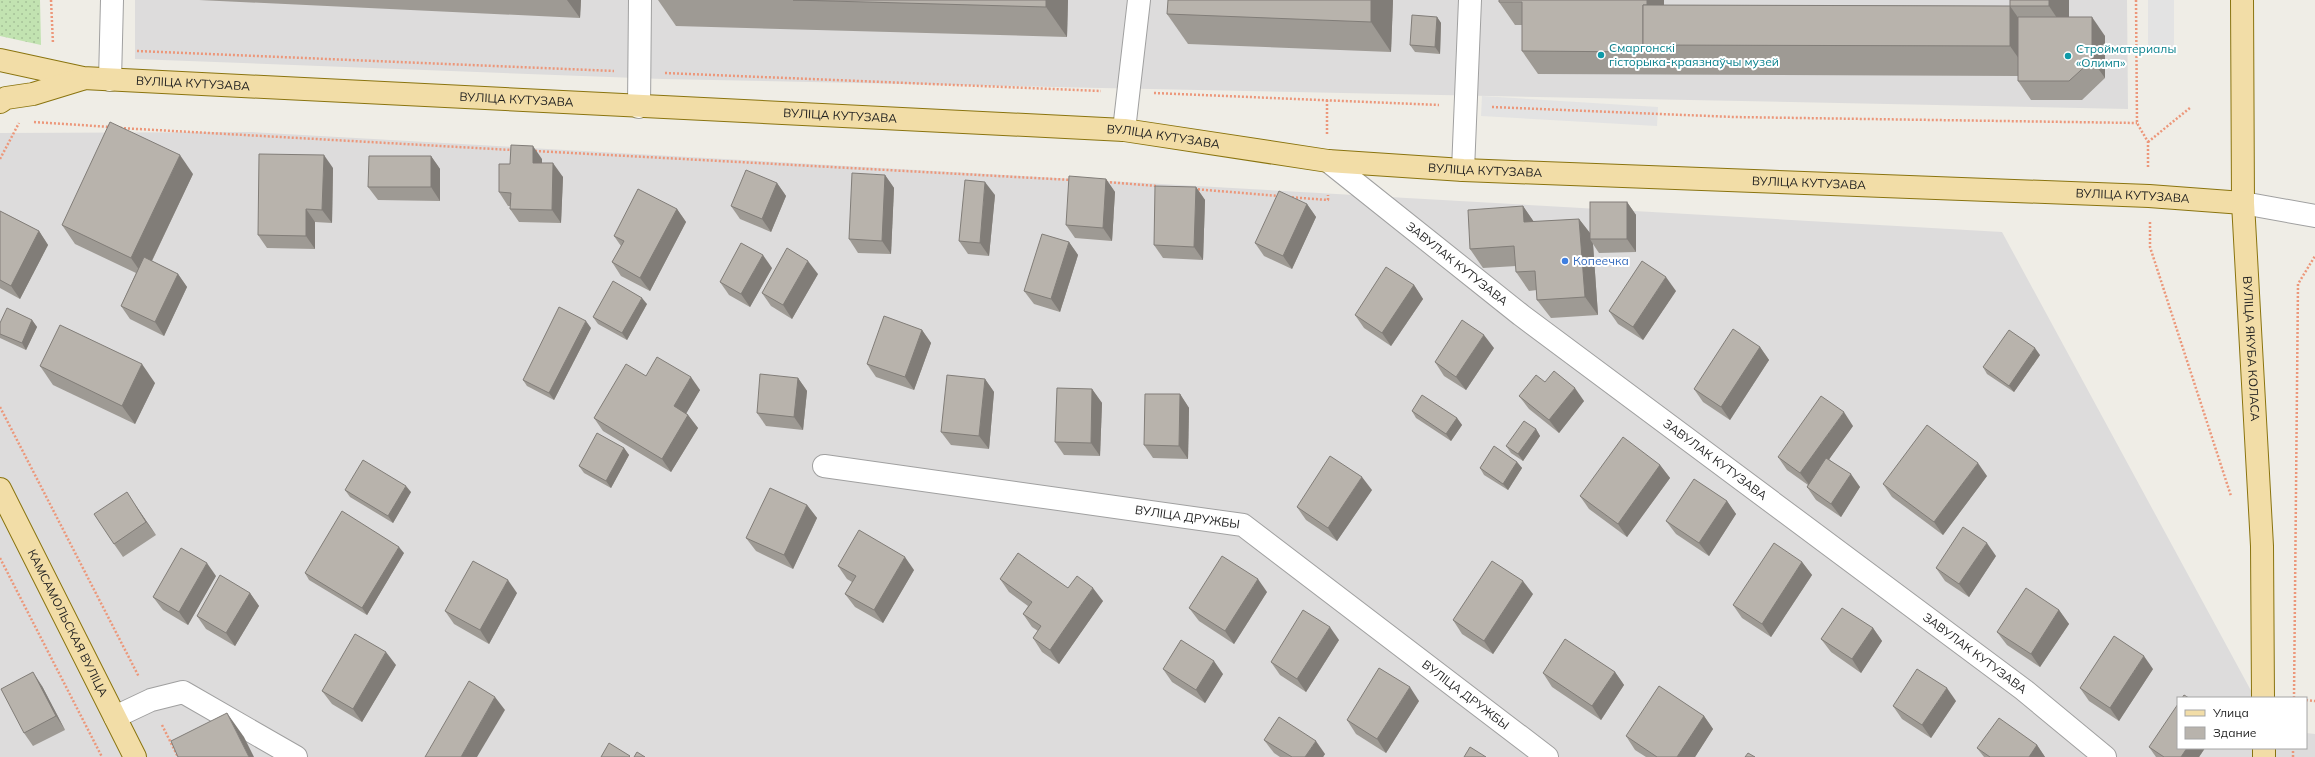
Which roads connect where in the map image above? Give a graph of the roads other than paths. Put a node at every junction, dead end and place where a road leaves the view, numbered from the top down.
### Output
1 (112, 0) edge
2 (640, 0) edge
3 (1139, 0) edge
4 (1470, 0) edge
5 (2242, 0) edge
6 (0, 60) edge
7 (83, 78) junction
8 (110, 80) junction
9 (0, 102) edge
10 (639, 107) junction
11 (1124, 130) junction
12 (1328, 161) junction
13 (1463, 170) junction
14 (2243, 203) junction
15 (2315, 216) edge
16 (824, 466) dead end
17 (0, 489) edge
18 (2263, 697) edge
19 (115, 717) junction
20 (135, 757) edge
21 (296, 757) edge
22 (1547, 757) edge
23 (2105, 757) edge

1 - 8 street
2 - 10 street
3 - 11 street
4 - 13 street
5 - 14 main road, ВУЛІЦА ЯКУБА КОЛАСА
6 - 7 main road, ВУЛІЦА КУТУЗАВА
7 - 8 main road, ВУЛІЦА КУТУЗАВА
7 - 9 main road, ВУЛІЦА КУТУЗАВА
8 - 10 main road, ВУЛІЦА КУТУЗАВА
10 - 11 main road, ВУЛІЦА КУТУЗАВА
11 - 12 main road, ВУЛІЦА КУТУЗАВА
12 - 13 main road, ВУЛІЦА КУТУЗАВА
12 - 23 street, ЗАВУЛАК КУТУЗАВА
13 - 14 main road, ВУЛІЦА КУТУЗАВА
14 - 15 street
14 - 18 main road, ВУЛІЦА ЯКУБА КОЛАСА
16 - 22 street, ВУЛІЦА ДРУЖБЫ
17 - 19 main road, КАМСАМОЛЬСКАЯ ВУЛІЦА
19 - 20 main road, КАМСАМОЛЬСКАЯ ВУЛІЦА
19 - 21 street

